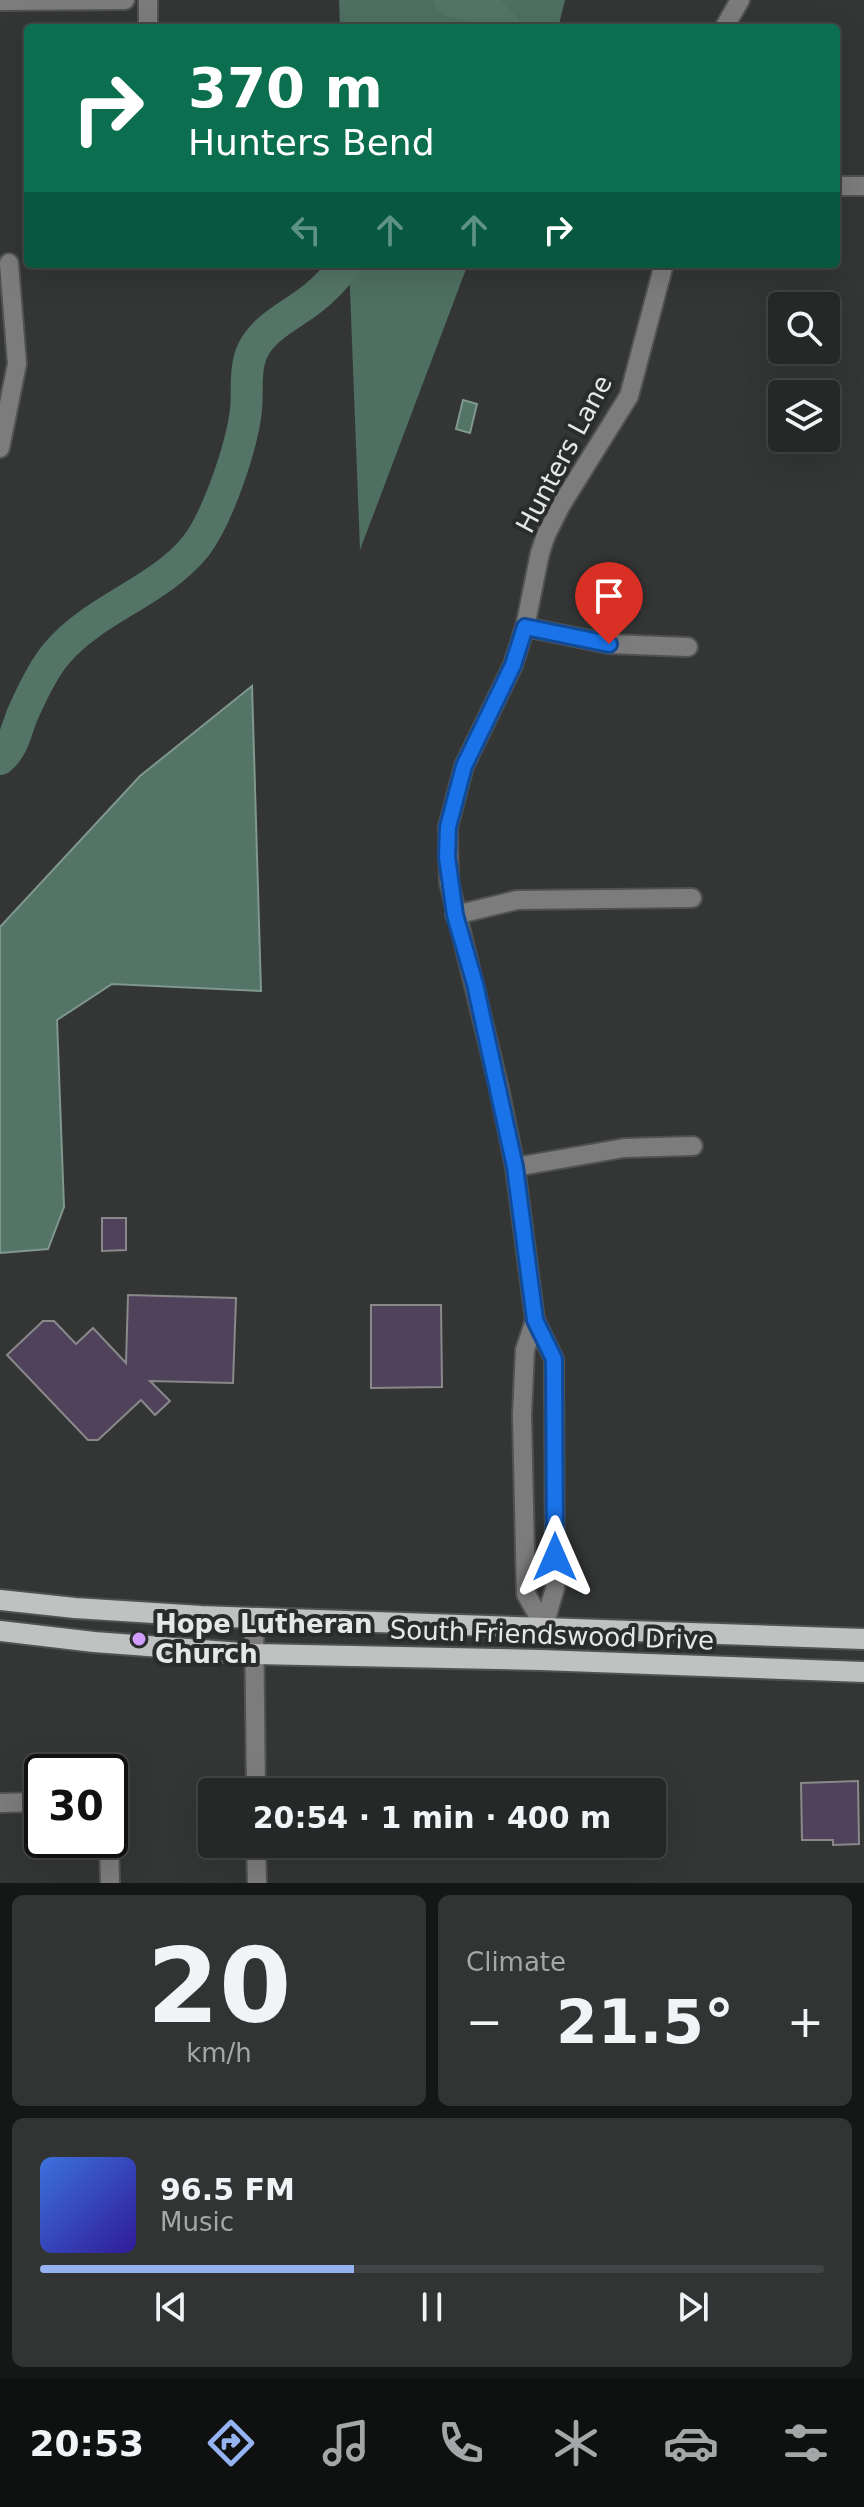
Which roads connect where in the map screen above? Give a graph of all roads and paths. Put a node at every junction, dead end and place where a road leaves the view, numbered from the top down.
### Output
1 (125, 0) edge
2 (148, 0) edge
3 (740, 0) edge
4 (0, 1) edge
5 (148, 24) edge
6 (726, 24) edge
7 (840, 186) edge
8 (864, 186) edge
9 (24, 260) edge
10 (4, 262) edge
11 (663, 268) edge
12 (0, 448) edge
13 (525, 627) junction
14 (688, 647) dead end
15 (692, 898) dead end
16 (455, 915) junction
17 (693, 1146) dead end
18 (515, 1167) junction
19 (535, 1320) junction
20 (0, 1600) edge
21 (254, 1617) junction
22 (544, 1626) junction
23 (0, 1631) edge
24 (864, 1639) edge
25 (255, 1654) junction
26 (864, 1672) edge
27 (256, 1778) edge
28 (24, 1802) edge
29 (0, 1803) edge
30 (109, 1858) edge
31 (256, 1858) edge
32 (110, 1883) edge
33 (257, 1883) edge

1 - 4 street
2 - 5 street
3 - 6 street
7 - 8 street
9 - 10 street
10 - 12 street
11 - 13 street, Hunters Lane
13 - 14 street
13 - 16 street, Hunters Lane
15 - 16 street
16 - 18 street, Hunters Lane
17 - 18 street
18 - 19 street, Hunters Lane
19 - 22 street, Hunters Lane
19 - 22 street, Hunters Lane
20 - 21 main road, South Friendswood Drive
21 - 22 main road, South Friendswood Drive
21 - 25 street
22 - 24 main road, South Friendswood Drive
23 - 25 main road, South Friendswood Drive
25 - 26 main road, South Friendswood Drive
25 - 27 street
28 - 29 street
30 - 32 street
31 - 33 street

